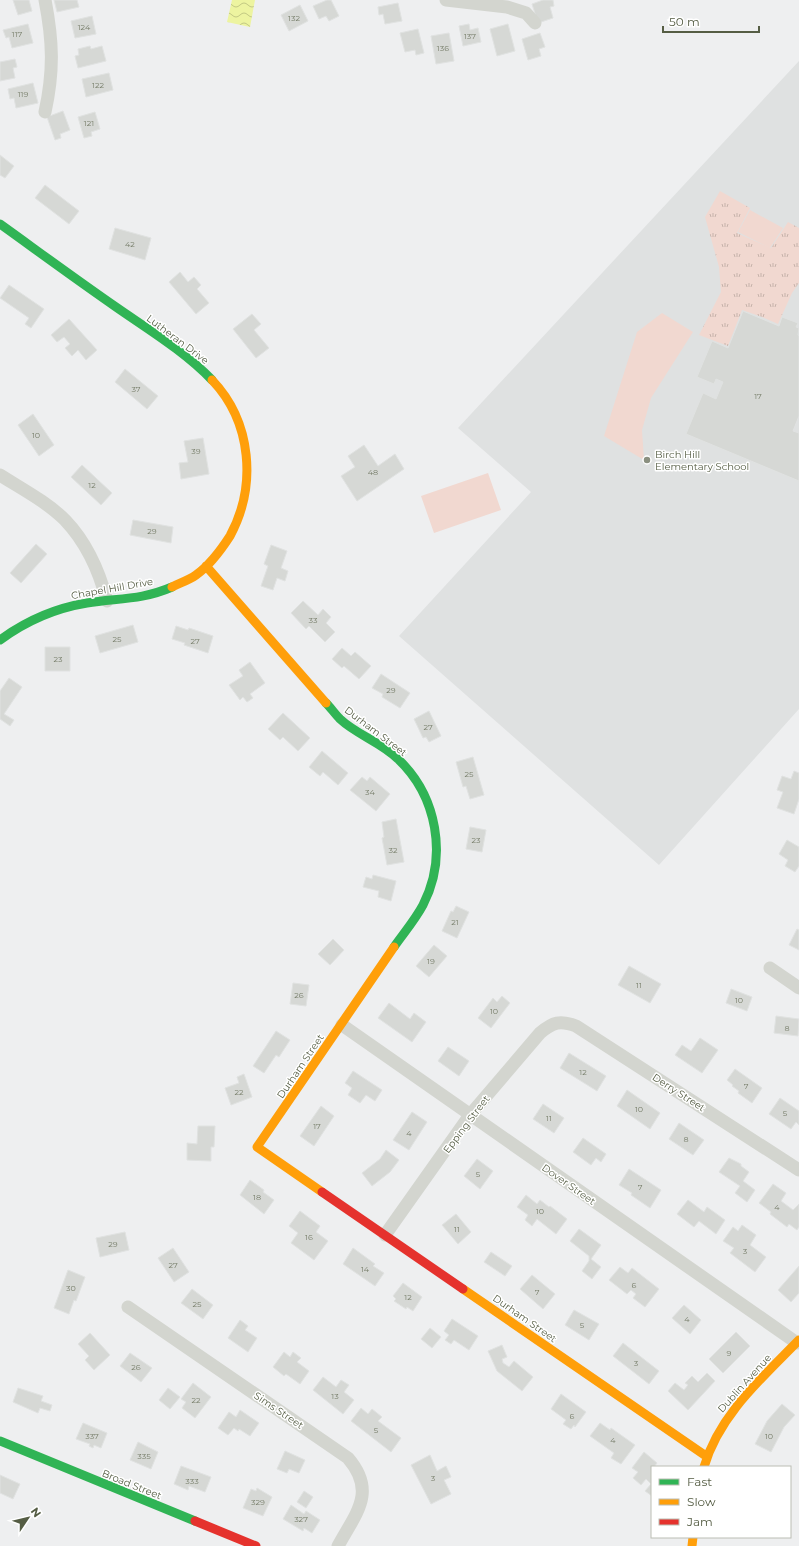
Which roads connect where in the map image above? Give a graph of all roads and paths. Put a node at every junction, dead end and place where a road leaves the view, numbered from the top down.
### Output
1 (45, 0) edge
2 (446, 0) edge
3 (535, 23) dead end
4 (45, 112) dead end
5 (0, 224) edge
6 (0, 475) edge
7 (206, 566) junction
8 (107, 601) junction
9 (0, 640) edge
10 (770, 968) dead end
11 (799, 988) edge
12 (557, 1022) joint
13 (342, 1025) junction
14 (470, 1115) junction
15 (799, 1170) edge
16 (385, 1235) junction
17 (128, 1307) dead end
18 (798, 1342) edge
19 (0, 1441) edge
20 (706, 1456) junction
21 (704, 1466) edge
22 (256, 1546) edge
23 (338, 1546) edge

1 - 4 street
2 - 3 street
5 - 7 street, Lutheran Drive
6 - 8 street
7 - 8 street, Chapel Hill Drive
7 - 13 street, Durham Street
8 - 9 street, Chapel Hill Drive
10 - 11 street
12 - 14 street, Epping Street
12 - 15 street, Derry Street
13 - 14 street, Dover Street
13 - 16 street, Durham Street
14 - 16 street, Epping Street
14 - 18 street, Dover Street
16 - 20 street, Durham Street
17 - 23 street, Sims Street
18 - 20 street, Dublin Avenue
19 - 22 street, Broad Street
20 - 21 street, Dublin Avenue

